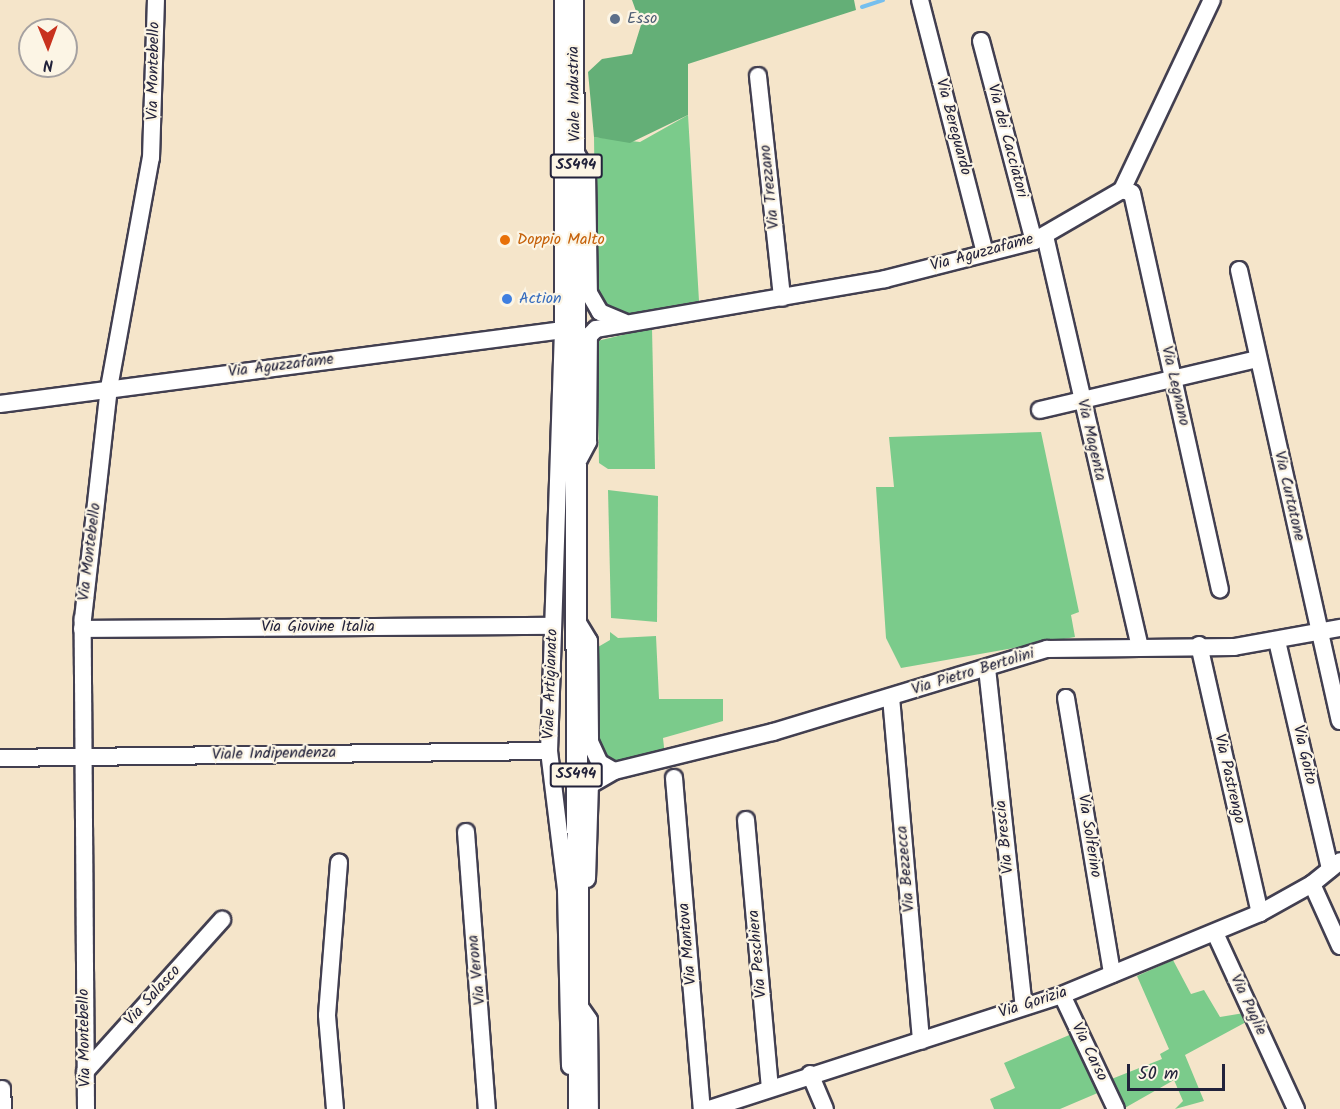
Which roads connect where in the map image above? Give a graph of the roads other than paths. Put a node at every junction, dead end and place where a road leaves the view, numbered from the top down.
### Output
1 (156, 0) edge
2 (563, 0) edge
3 (573, 0) edge
4 (920, 0) edge
5 (1212, 0) edge
6 (981, 41) dead end
7 (758, 76) dead end
8 (576, 153) junction
9 (1122, 190) junction
10 (1039, 238) junction
11 (985, 253) junction
12 (1239, 270) dead end
13 (782, 298) junction
14 (624, 322) junction
15 (570, 330) junction
16 (1258, 360) junction
17 (1173, 379) junction
18 (109, 388) junction
19 (1082, 402) junction
20 (0, 404) edge
21 (1040, 410) dead end
22 (577, 463) junction
23 (1220, 588) dead end
24 (577, 621) junction
25 (553, 626) junction
26 (82, 628) junction
27 (1340, 628) edge
28 (1320, 633) junction
29 (1278, 641) junction
30 (1139, 644) junction
31 (1199, 645) junction
32 (987, 668) junction
33 (891, 697) junction
34 (1066, 698) dead end
35 (1340, 721) edge
36 (549, 751) junction
37 (82, 757) junction
38 (0, 758) edge
39 (614, 771) junction
40 (674, 778) dead end
41 (746, 820) dead end
42 (466, 832) dead end
43 (339, 862) dead end
44 (1335, 865) edge
45 (1312, 884) junction
46 (1260, 913) junction
47 (222, 920) dead end
48 (577, 928) junction
49 (1215, 933) junction
50 (1340, 946) edge
51 (1112, 974) junction
52 (1062, 995) junction
53 (578, 1004) junction
54 (1024, 1006) junction
55 (921, 1041) junction
56 (85, 1072) junction
57 (810, 1074) junction
58 (770, 1088) junction
59 (2, 1089) dead end
60 (3, 1109) edge
61 (86, 1109) edge
62 (335, 1109) edge
63 (487, 1109) edge
64 (572, 1109) edge
65 (579, 1109) edge
66 (590, 1109) edge
67 (702, 1109) edge
68 (709, 1109) edge
69 (825, 1109) edge
70 (1116, 1109) edge
71 (1296, 1109) edge

1 - 18 street, Via Montebello
2 - 15 street, Viale Industria
3 - 8 main road, Viale Industria / SS494
4 - 11 street, Via Bereguardo
5 - 9 street
6 - 10 street, Via dei Cacciatori
7 - 13 street, Via Trezzano
8 - 14 street
8 - 15 main road, Viale Industria / SS494
9 - 10 street, Via Aguzzafame
9 - 17 street, Via Legnano
10 - 11 street, Via Aguzzafame
10 - 19 street, Via Magenta
11 - 13 street, Via Aguzzafame
12 - 16 street, Via Curtatone
13 - 14 street, Via Aguzzafame
14 - 22 street, Via Aguzzafame
15 - 18 street, Via Aguzzafame
15 - 22 main road, Viale Artigianato / SS494
15 - 25 street, Viale Artigianato
16 - 17 street
16 - 28 street, Via Curtatone
17 - 19 street
17 - 23 street, Via Legnano
18 - 20 street, Via Aguzzafame
18 - 26 street, Via Montebello
19 - 21 street
19 - 30 street, Via Magenta
22 - 24 main road, Viale Artigianato / SS494
24 - 39 street
24 - 48 main road, Viale Artigianato / SS494
25 - 26 street, Via Giovine Italia
25 - 36 street, Viale Artigianato
26 - 37 street, Via Montebello
27 - 28 street, Via Pietro Bertolini
28 - 29 street, Via Pietro Bertolini
28 - 35 street, Via Curtatone
29 - 31 street, Via Pietro Bertolini
29 - 44 street, Via Goito
30 - 31 street, Via Pietro Bertolini
30 - 32 street, Via Pietro Bertolini
31 - 46 street, Via Pastrengo
32 - 33 street, Via Pietro Bertolini
32 - 54 street, Via Brescia
33 - 39 street, Via Pietro Bertolini
33 - 55 street, Via Bezzecca
34 - 51 street, Via Solferino
36 - 37 street, Viale Indipendenza
36 - 64 street, Viale Artigianato
37 - 38 street, Viale Indipendenza
37 - 56 street, Via Montebello
39 - 48 street, Via Pietro Bertolini
40 - 67 street, Via Mantova
41 - 58 street, Via Peschiera
42 - 63 street, Via Verona
43 - 62 street
44 - 45 street, Via Gorizia
45 - 46 street, Via Gorizia
45 - 50 street
46 - 49 street, Via Gorizia
47 - 56 street, Via Salasco
48 - 53 main road, Viale Artigianato / SS494
49 - 51 street, Via Gorizia
49 - 71 street, Via Puglie
51 - 52 street, Via Gorizia
52 - 54 street, Via Gorizia
52 - 70 street, Via Carso
53 - 65 main road, Viale Artigianato / SS494
53 - 66 street
54 - 55 street, Via Gorizia
55 - 57 street, Via Gorizia
56 - 61 street, Via Montebello
57 - 58 street, Via Gorizia
57 - 69 street
58 - 68 street, Via Gorizia
59 - 60 street

